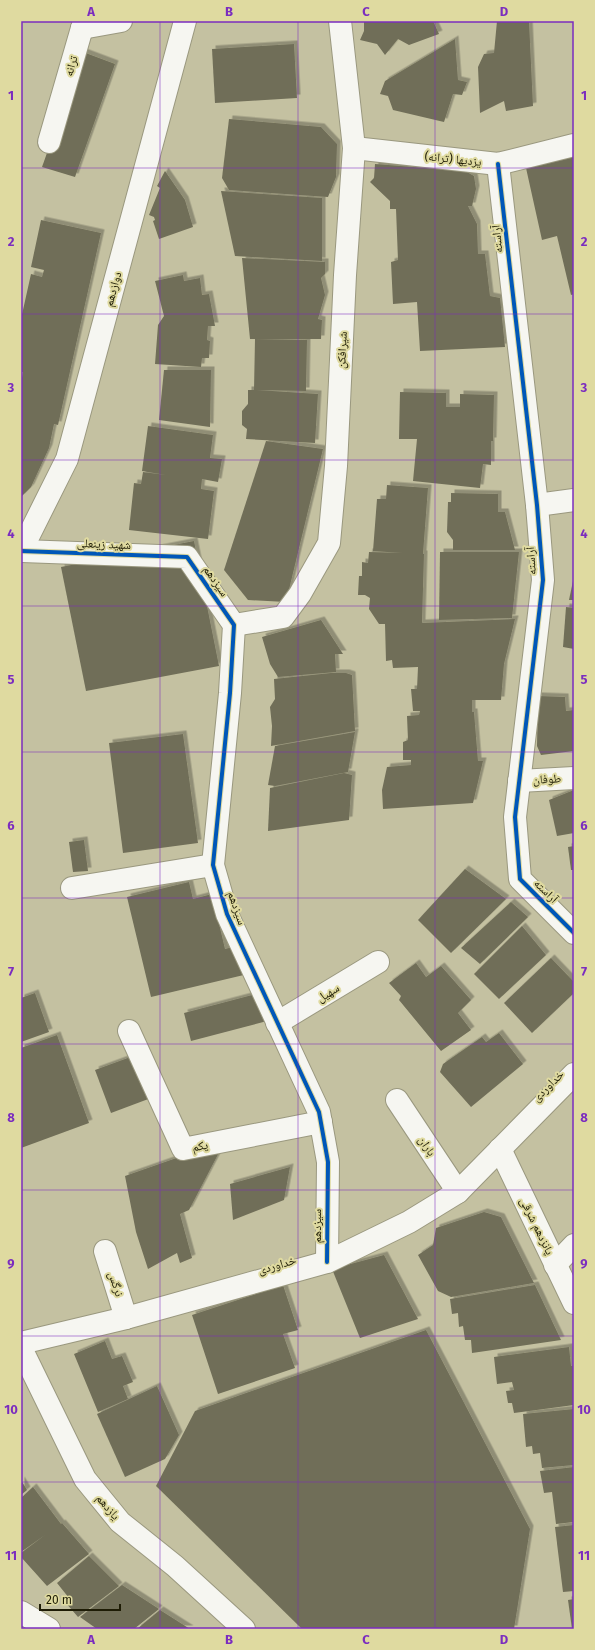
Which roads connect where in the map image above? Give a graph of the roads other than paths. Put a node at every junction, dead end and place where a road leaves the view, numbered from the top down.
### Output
1 (121, 21) edge
2 (185, 21) edge
3 (340, 21) edge
4 (76, 24) edge
5 (49, 142) dead end
6 (574, 145) edge
7 (354, 148) junction
8 (498, 164) junction
9 (574, 500) edge
10 (537, 505) junction
11 (21, 551) edge
12 (187, 557) joint
13 (234, 625) junction
14 (574, 778) edge
15 (519, 781) junction
16 (214, 865) junction
17 (72, 888) dead end
18 (574, 933) edge
19 (378, 962) dead end
20 (277, 1023) junction
21 (129, 1031) dead end
22 (574, 1074) edge
23 (397, 1100) dead end
24 (321, 1122) junction
25 (500, 1149) junction
26 (458, 1192) junction
27 (574, 1245) edge
28 (105, 1251) dead end
29 (327, 1262) junction
30 (555, 1265) junction
31 (574, 1303) edge
32 (126, 1318) junction
33 (21, 1343) edge
34 (21, 1348) edge
35 (21, 1612) edge
36 (49, 1629) edge
37 (244, 1629) edge

1 - 4 street, ترانه
2 - 11 street, دوازدهم
3 - 7 street, شیرافکن
4 - 5 street, ترانه
6 - 8 street, یزدیها (ترانه)
7 - 8 street, یزدیها (ترانه)
7 - 13 street, شیرافکن
8 - 10 street, آراسته
9 - 10 street
10 - 15 street, آراسته
11 - 12 street, شهید زینعلی
12 - 13 street, سیزدهم
13 - 16 street, سیزدهم
14 - 15 street, طوفان
15 - 18 street, آراسته
16 - 17 street
16 - 20 street, سیزدهم
19 - 20 street, سهیل
20 - 24 street, سیزدهم
21 - 24 street, یکم
22 - 25 street, خداوردی
23 - 26 street, باران
24 - 29 street, سیزدهم
25 - 26 street, خداوردی
25 - 30 street, پانزدهم شرقی
26 - 29 street, خداوردی
27 - 30 street
28 - 32 street, نرگس
29 - 32 street, خداوردی
30 - 31 street, پانزدهم شرقی
32 - 33 street, خداوردی
34 - 37 street, یازدهم
35 - 36 street

